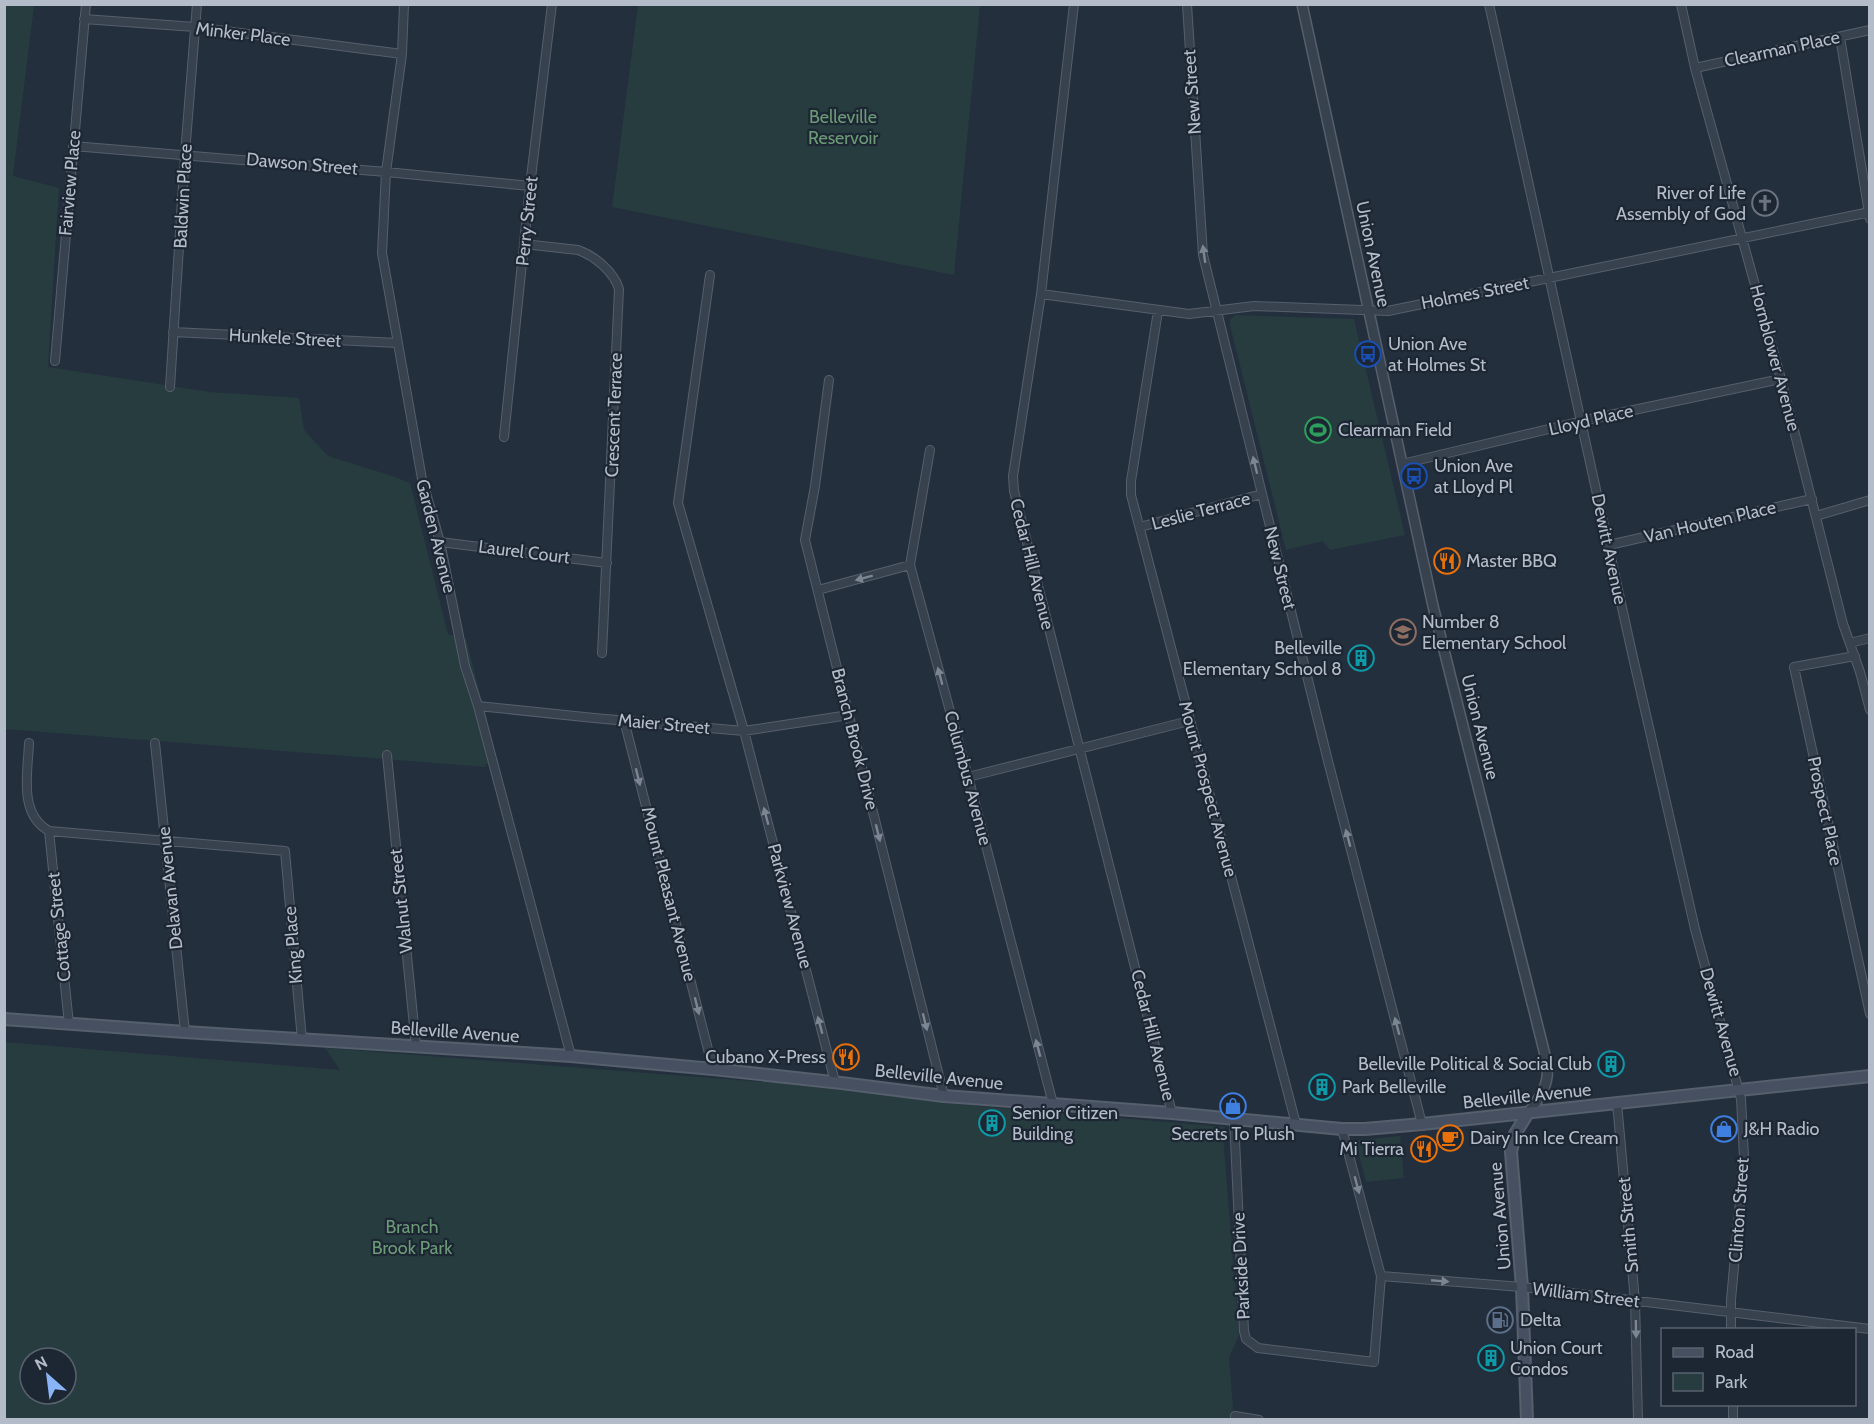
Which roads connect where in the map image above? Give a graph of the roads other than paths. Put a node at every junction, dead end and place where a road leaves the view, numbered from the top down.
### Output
1 (86, 4) edge
2 (196, 4) edge
3 (404, 4) edge
4 (552, 4) edge
5 (1074, 4) edge
6 (1186, 4) edge
7 (1302, 4) edge
8 (1489, 4) edge
9 (1681, 4) edge
10 (84, 19) junction
11 (195, 27) junction
12 (1869, 30) edge
13 (1840, 36) junction
14 (402, 54) junction
15 (1695, 68) junction
16 (73, 146) junction
17 (185, 154) junction
18 (386, 172) junction
19 (530, 186) junction
20 (1869, 214) edge
21 (1742, 239) junction
22 (524, 244) junction
23 (711, 274) dead end
24 (1551, 278) junction
25 (1041, 294) junction
26 (1368, 310) junction
27 (1158, 311) junction
28 (1217, 311) junction
29 (173, 332) junction
30 (398, 343) junction
31 (55, 361) dead end
32 (1781, 379) junction
33 (829, 380) dead end
34 (170, 387) dead end
35 (1582, 422) junction
36 (504, 437) dead end
37 (930, 450) dead end
38 (1402, 464) junction
39 (1262, 494) junction
40 (1812, 499) junction
41 (1869, 500) edge
42 (1816, 516) junction
43 (1140, 527) junction
44 (440, 542) junction
45 (1609, 545) junction
46 (607, 563) junction
47 (910, 565) junction
48 (818, 590) junction
49 (1869, 638) edge
50 (1850, 643) junction
51 (602, 653) dead end
52 (1855, 656) junction
53 (478, 706) junction
54 (1869, 710) edge
55 (849, 715) junction
56 (624, 720) junction
57 (1190, 721) junction
58 (744, 731) junction
59 (29, 743) dead end
60 (155, 743) dead end
61 (1079, 749) junction
62 (387, 755) dead end
63 (968, 777) junction
64 (49, 831) junction
65 (165, 840) junction
66 (1869, 1014) edge
67 (4, 1019) edge
68 (69, 1024) junction
69 (185, 1032) junction
70 (302, 1040) junction
71 (416, 1046) junction
72 (571, 1056) junction
73 (713, 1068) junction
74 (1869, 1076) edge
75 (835, 1082) junction
76 (1739, 1091) junction
77 (944, 1096) junction
78 (1617, 1103) junction
79 (1053, 1104) junction
80 (1173, 1113) junction
81 (1528, 1113) junction
82 (1234, 1119) junction
83 (1296, 1124) junction
84 (1422, 1124) junction
85 (1342, 1128) junction
86 (1381, 1276) junction
87 (1522, 1287) junction
88 (1635, 1302) junction
89 (1730, 1311) junction
90 (1731, 1328) edge
91 (1869, 1329) edge
92 (1235, 1416) dead end
93 (1259, 1419) edge
94 (1527, 1419) edge
95 (1638, 1419) edge

1 - 10 street, Fairview Place
2 - 11 street, Baldwin Place
3 - 14 street, Garden Avenue
4 - 19 street, Perry Street
5 - 25 street, Cedar Hill Avenue
28 -> 6 street, New Street
7 - 26 street, Union Avenue
8 - 24 street, Dewitt Avenue
9 - 15 street, Hornblower Avenue
10 - 11 street, Minker Place
10 - 16 street, Fairview Place
11 - 14 street, Minker Place
11 - 17 street, Baldwin Place
12 - 13 street, Clearman Place
13 - 15 street, Clearman Place
13 - 20 street
14 - 18 street, Garden Avenue
15 - 21 street, Hornblower Avenue
16 - 17 street, Dawson Street
16 - 31 street, Fairview Place
17 - 18 street, Dawson Street
17 - 29 street, Baldwin Place
18 - 19 street, Dawson Street
18 - 30 street, Garden Avenue
19 - 22 street, Perry Street
20 - 21 street, Holmes Street
21 - 24 street, Holmes Street
21 - 32 street, Hornblower Avenue
22 - 36 street, Perry Street
22 - 46 street, Crescent Terrace
23 - 58 street, Parkview Avenue
24 - 26 street, Holmes Street
24 - 35 street, Dewitt Avenue
25 - 27 street, Holmes Street
25 - 61 street, Cedar Hill Avenue
26 - 28 street, Holmes Street
26 - 38 street, Union Avenue
27 - 28 street, Holmes Street
27 - 43 street, Mount Prospect Avenue
39 -> 28 street, New Street
29 - 30 street, Hunkele Street
29 - 34 street, Baldwin Place
30 - 44 street, Garden Avenue
32 - 35 street, Lloyd Place
32 - 40 street, Hornblower Avenue
33 - 48 street, Branch Brook Drive
35 - 38 street, Lloyd Place
35 - 45 street, Dewitt Avenue
37 - 47 street, Columbus Avenue
38 - 81 street, Union Avenue
39 - 43 street, Leslie Terrace
84 -> 39 street, New Street
40 - 42 street, Hornblower Avenue
40 - 45 street, Van Houten Place
41 - 42 street
42 - 50 street, Hornblower Avenue
43 - 57 street, Mount Prospect Avenue
44 - 46 street, Laurel Court
44 - 53 street, Garden Avenue
45 - 76 street, Dewitt Avenue
46 - 51 street, Crescent Terrace
47 -> 48 street
63 -> 47 street, Columbus Avenue
48 - 55 street, Branch Brook Drive
49 - 50 street
50 - 52 street, Hornblower Avenue
52 - 54 street, Hornblower Avenue
52 - 66 street, Prospect Place
53 - 56 street, Maier Street
53 - 72 street, Garden Avenue
55 - 58 street, Maier Street
55 -> 77 street, Branch Brook Drive
56 - 58 street, Maier Street
56 -> 73 street, Mount Pleasant Avenue
57 - 61 street
57 - 83 street, Mount Prospect Avenue
75 -> 58 street, Parkview Avenue
59 - 64 street
60 - 65 street, Delavan Avenue
61 - 63 street
61 - 80 street, Cedar Hill Avenue
62 - 71 street, Walnut Street
79 -> 63 street, Columbus Avenue
64 - 65 street
64 - 68 street, Cottage Street
65 - 69 street, Delavan Avenue
65 - 70 street, King Place
67 - 68 main road, Belleville Avenue
68 - 69 main road, Belleville Avenue
69 - 70 main road, Belleville Avenue
70 - 71 main road, Belleville Avenue
71 - 72 main road, Belleville Avenue
72 - 73 main road, Belleville Avenue
73 - 75 main road, Belleville Avenue
74 - 76 main road, Belleville Avenue
75 - 77 main road, Belleville Avenue
76 - 78 main road, Belleville Avenue
76 - 89 street, Clinton Street
77 - 79 main road, Belleville Avenue
78 - 81 main road, Belleville Avenue
78 - 88 street, Smith Street
79 - 80 main road, Belleville Avenue
80 - 82 main road, Belleville Avenue
81 - 84 main road, Belleville Avenue
81 - 87 main road, Union Avenue
82 - 83 main road, Belleville Avenue
82 - 86 street, Parkside Drive
83 - 85 main road, Belleville Avenue
84 - 85 main road, Belleville Avenue
85 -> 86 street
86 -> 87 street, William Street
87 - 88 street, William Street
87 - 94 main road, Union Avenue
88 - 89 street, William Street
88 -> 95 street, Smith Street
89 - 90 street, Clinton Street
89 - 91 street, William Street
92 - 93 street

